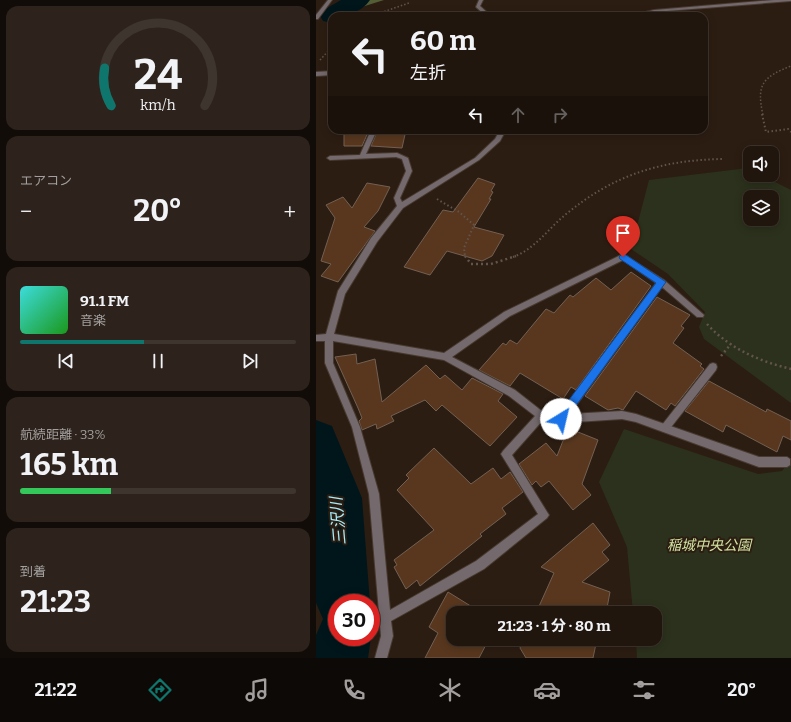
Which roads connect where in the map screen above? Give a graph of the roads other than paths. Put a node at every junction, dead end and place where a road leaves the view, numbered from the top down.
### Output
1 (330, 0) edge
2 (481, 0) edge
3 (791, 0) edge
4 (484, 12) edge
5 (649, 12) edge
6 (316, 18) edge
7 (328, 73) edge
8 (316, 74) edge
9 (372, 134) edge
10 (501, 134) edge
11 (362, 156) junction
12 (330, 158) dead end
13 (401, 206) junction
14 (661, 282) junction
15 (700, 315) road end
16 (329, 337) junction
17 (316, 338) edge
18 (445, 358) junction
19 (713, 367) dead end
20 (541, 416) junction
21 (561, 419) junction
22 (665, 428) junction
23 (787, 462) dead end
24 (386, 618) junction
25 (381, 658) edge

1 - 6 street
2 - 4 street
3 - 5 street
7 - 8 street
9 - 11 street
10 - 13 street
11 - 12 street
11 - 13 street
13 - 16 street
14 - 15 street
14 - 18 street
14 - 21 street
16 - 17 street
16 - 18 street
16 - 24 street
18 - 20 street
19 - 22 street
20 - 21 street
20 - 24 street
21 - 22 street
22 - 23 street
24 - 25 street

